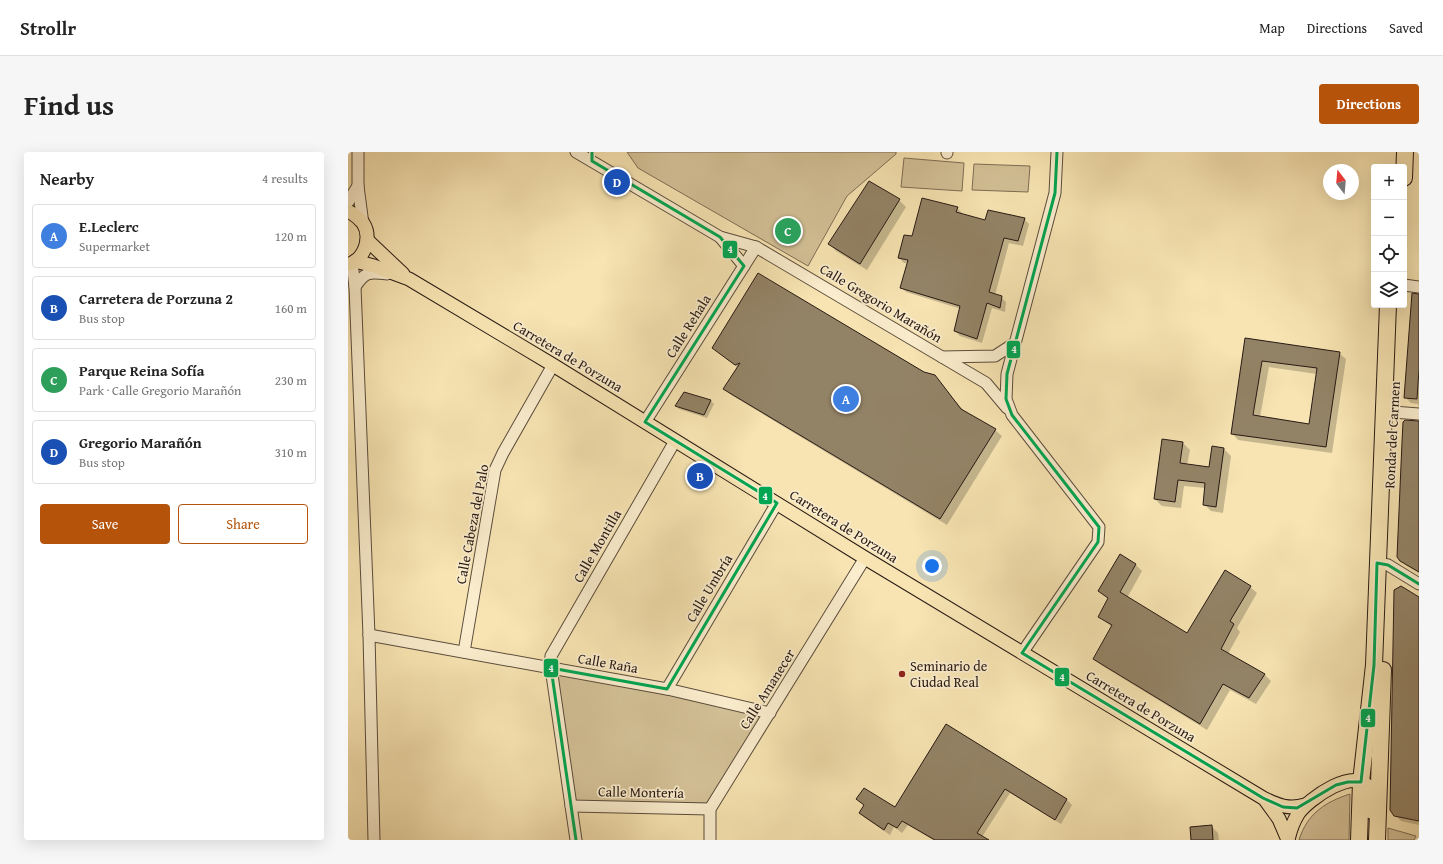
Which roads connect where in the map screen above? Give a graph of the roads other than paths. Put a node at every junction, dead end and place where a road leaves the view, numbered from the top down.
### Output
1 (358, 152) edge
2 (576, 152) edge
3 (1057, 152) edge
4 (1396, 152) edge
5 (1405, 152) edge
6 (592, 157) edge
7 (1395, 164) edge
8 (1405, 164) edge
9 (358, 186) junction
10 (348, 202) edge
11 (348, 211) edge
12 (363, 224) junction
13 (720, 237) junction
14 (367, 240) junction
15 (756, 247) junction
16 (352, 263) edge
17 (744, 266) junction
18 (405, 278) junction
19 (1407, 285) edge
20 (355, 287) junction
21 (1419, 287) edge
22 (1388, 308) edge
23 (1399, 308) edge
24 (1015, 343) junction
25 (942, 357) junction
26 (553, 365) junction
27 (1393, 412) junction
28 (1419, 414) edge
29 (1012, 415) junction
30 (645, 422) junction
31 (675, 441) junction
32 (777, 503) junction
33 (866, 558) junction
34 (1383, 564) junction
35 (1419, 584) edge
36 (369, 635) junction
37 (464, 652) junction
38 (1022, 653) junction
39 (550, 668) junction
40 (667, 689) junction
41 (770, 713) junction
42 (1364, 758) junction
43 (1361, 782) junction
44 (1337, 785) junction
45 (1263, 798) junction
46 (1305, 805) junction
47 (571, 806) junction
48 (710, 809) junction
49 (374, 840) edge
50 (576, 840) edge
51 (710, 840) edge
52 (1288, 840) edge
53 (1359, 840) edge
54 (1371, 840) edge
55 (1377, 840) edge

1 - 9 street
2 - 6 street, Calle Gregorio Marañón
3 - 24 street
4 - 7 highway
5 - 8 highway
6 - 13 street, Calle Gregorio Marañón
9 - 10 street
9 - 12 street
11 - 12 main road
12 - 14 main road
13 - 15 street, Calle Gregorio Marañón
13 - 17 street, Calle Gregorio Marañón
14 - 16 main road
14 - 18 main road, Carretera de Porzuna
15 - 17 street, Calle Rehala
15 - 25 street, Calle Gregorio Marañón
16 - 18 main road, Carretera de Porzuna
16 - 20 street
17 - 30 street, Calle Rehala
18 - 20 street
18 - 26 main road, Carretera de Porzuna
19 - 21 street
20 - 36 street
22 - 34 highway, Ronda del Carmen
23 - 27 highway, Ronda del Carmen
24 - 25 street
24 - 29 street
25 - 29 street, Calle Gregorio Marañón
26 - 30 main road, Carretera de Porzuna
26 - 37 street, Calle Cabeza del Palo
27 - 28 street
27 - 34 highway, Ronda del Carmen
29 - 38 street, Calle Gregorio Marañón
30 - 31 main road, Carretera de Porzuna
31 - 32 main road, Carretera de Porzuna
31 - 39 street, Calle Montilla
32 - 33 main road, Carretera de Porzuna
32 - 40 street, Calle Umbría
33 - 38 main road, Carretera de Porzuna
33 - 41 street, Calle Amanecer
34 - 35 street
34 - 42 highway
34 - 55 highway
36 - 37 street, Calle Raña
36 - 49 street
37 - 39 street, Calle Raña
38 - 45 main road, Carretera de Porzuna
39 - 40 street, Calle Raña
39 - 47 street
40 - 41 street, Calle Raña
41 - 48 street, Calle Amanecer
42 - 43 highway
42 - 44 main road
43 - 44 main road
43 - 53 highway
43 - 54 main road
44 - 46 main road
45 - 46 main road
45 - 52 main road
46 - 52 main road
47 - 48 street, Calle Montería
47 - 50 street
48 - 51 street

